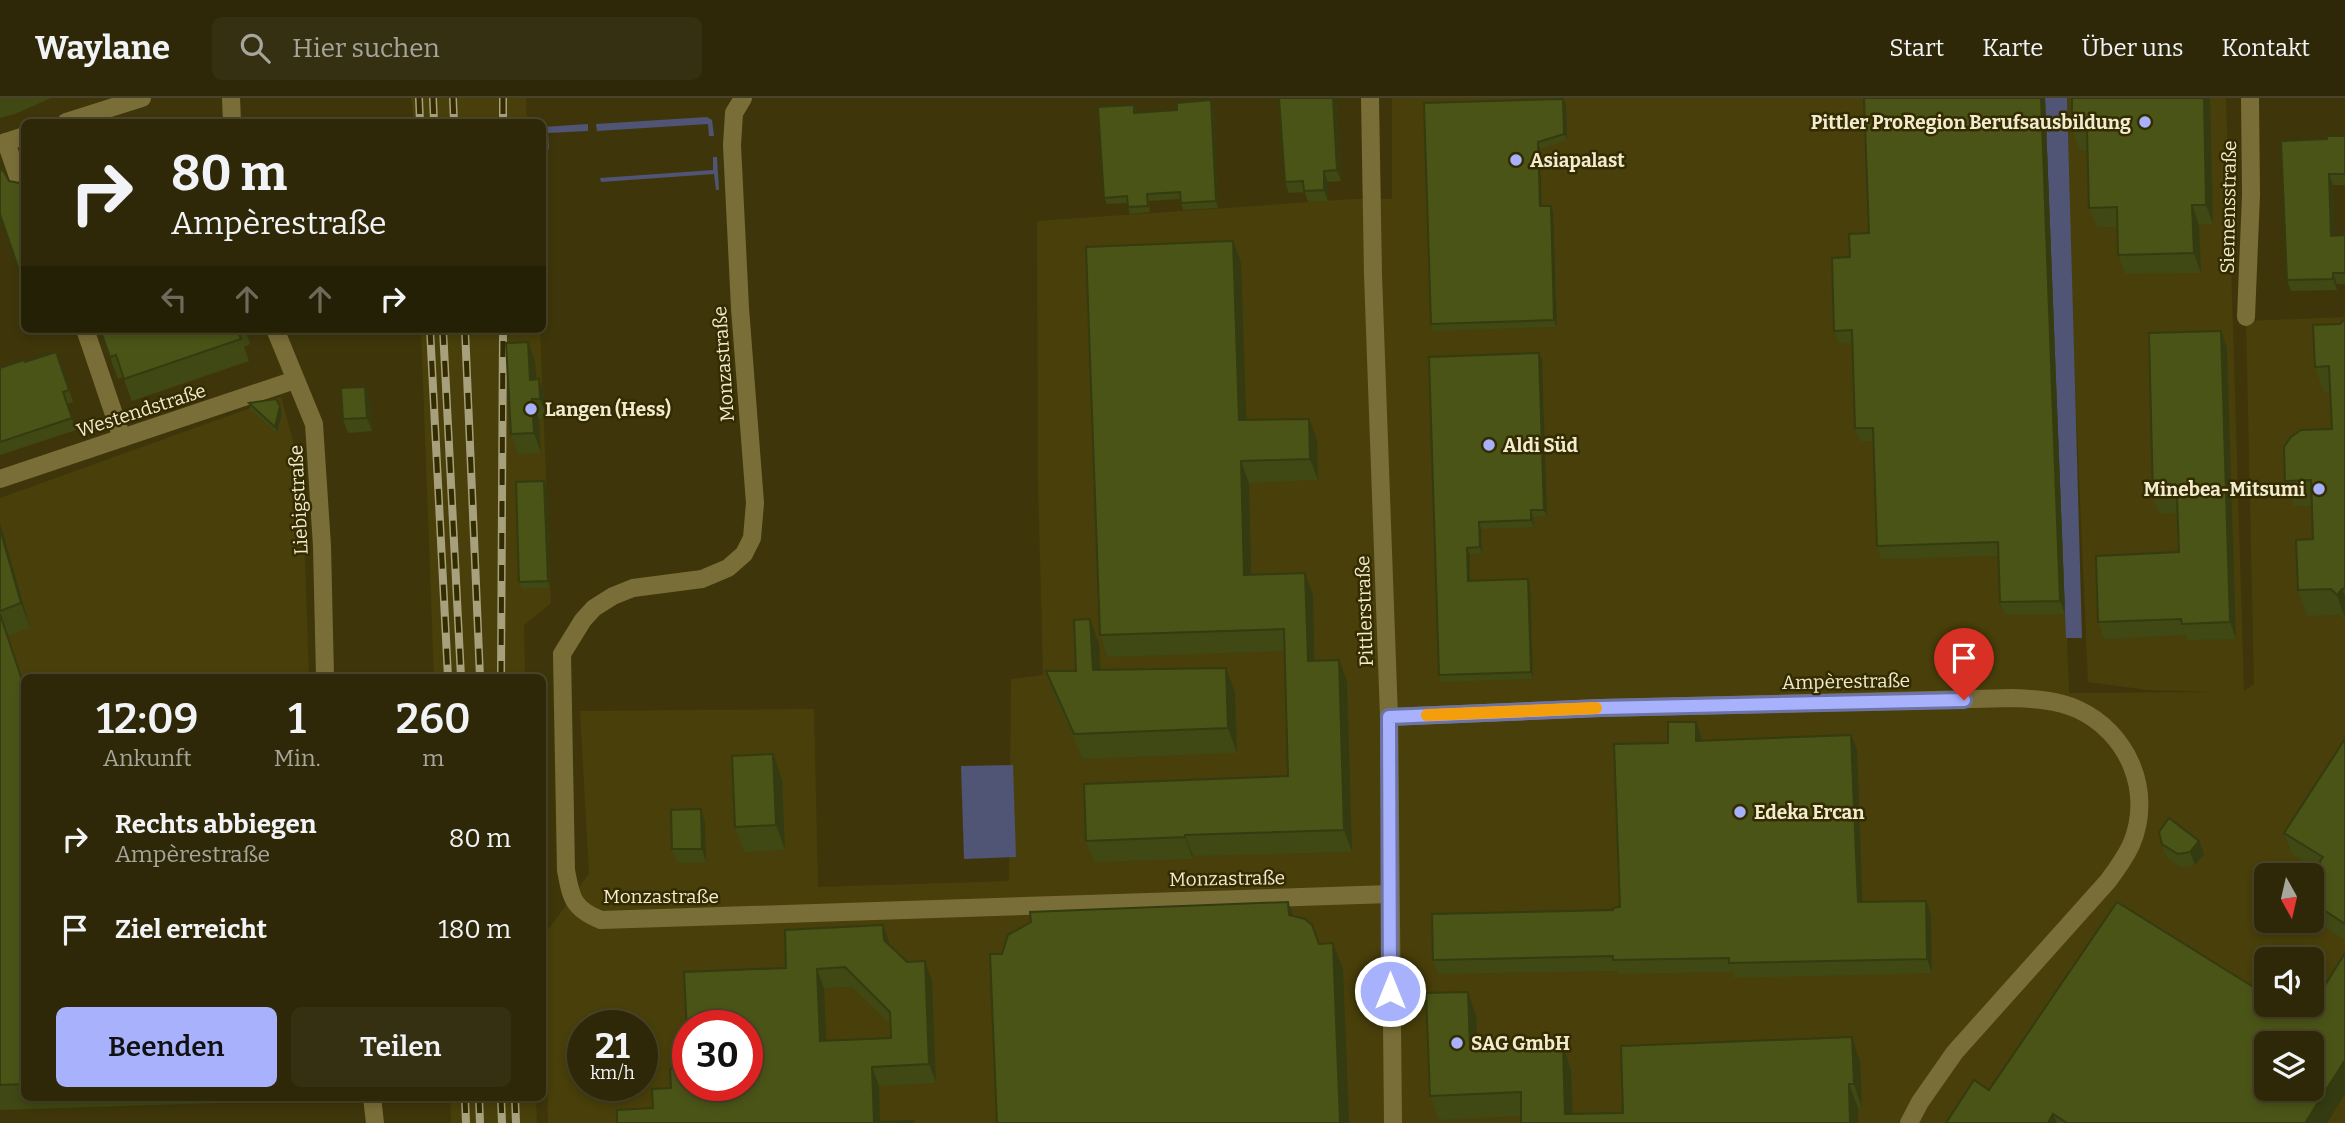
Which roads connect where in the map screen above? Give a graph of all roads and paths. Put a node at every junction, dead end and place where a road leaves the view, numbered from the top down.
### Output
1 (142, 98) edge
2 (743, 98) edge
3 (1370, 98) edge
4 (2250, 98) edge
5 (231, 99) edge
6 (76, 119) edge
7 (232, 119) edge
8 (21, 137) edge
9 (3, 143) edge
10 (21, 187) edge
11 (2246, 317) dead end
12 (86, 333) edge
13 (277, 333) edge
14 (295, 380) junction
15 (122, 439) junction
16 (0, 478) edge
17 (325, 674) edge
18 (1389, 717) junction
19 (1390, 894) junction
20 (372, 1101) edge
21 (375, 1123) edge
22 (1393, 1123) edge
23 (1909, 1123) edge

1 - 6 street
2 - 19 street, Monzastraße
3 - 18 street, Pittlerstraße
4 - 11 street, Siemensstraße
5 - 7 street
8 - 9 street
9 - 10 street
12 - 15 street
13 - 14 street, Liebigstraße
14 - 15 street, Westendstraße
14 - 17 street, Liebigstraße
15 - 16 street, Westendstraße
18 - 19 street, Pittlerstraße
18 - 23 street, Ampèrestraße
19 - 22 street, Pittlerstraße
20 - 21 street

